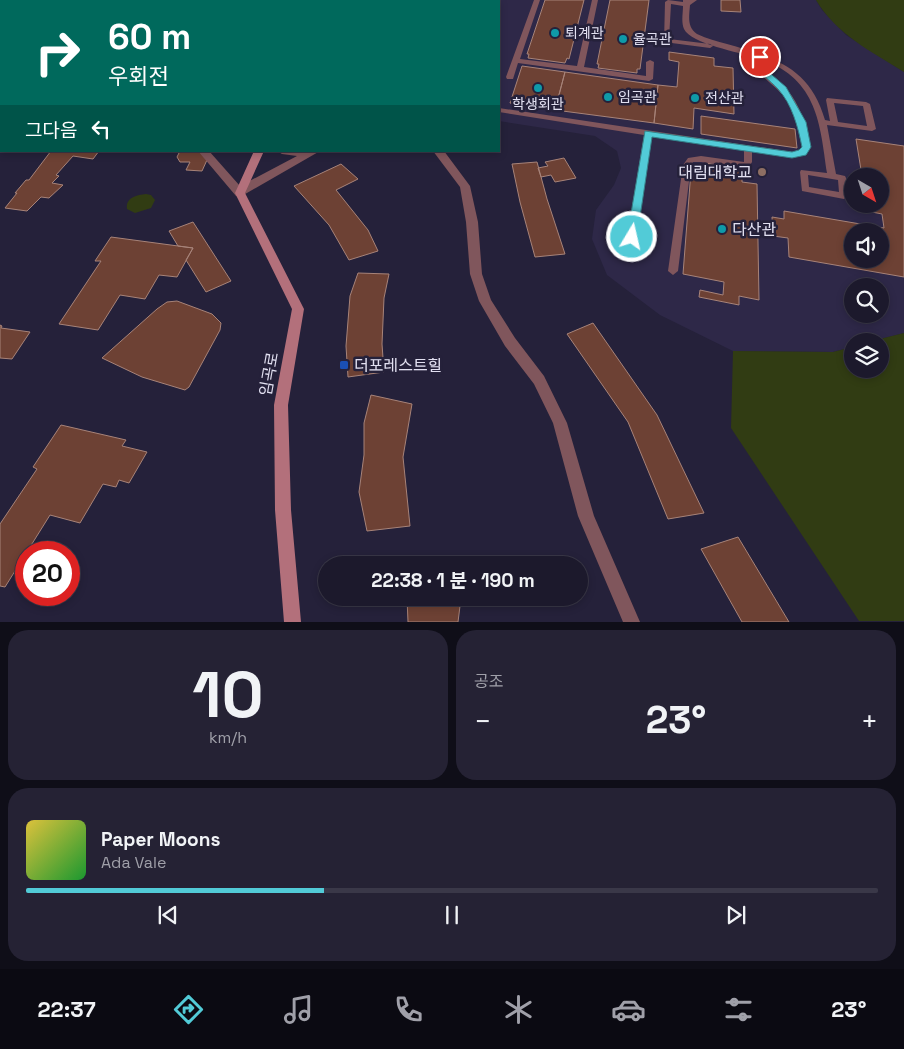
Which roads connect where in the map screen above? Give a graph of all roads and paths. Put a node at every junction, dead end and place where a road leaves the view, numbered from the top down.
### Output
1 (537, 0) edge
2 (595, 0) edge
3 (689, 1) edge
4 (734, 49) junction
5 (760, 57) junction
6 (516, 60) junction
7 (650, 62) dead end
8 (580, 69) junction
9 (510, 77) dead end
10 (500, 110) edge
11 (823, 122) junction
12 (834, 124) junction
13 (648, 133) junction
14 (748, 148) junction
15 (204, 152) edge
16 (259, 152) edge
17 (296, 152) edge
18 (439, 152) edge
19 (311, 153) edge
20 (832, 176) junction
21 (240, 192) junction
22 (632, 237) dead end
23 (673, 271) dead end
24 (293, 622) edge
25 (632, 622) edge

1 - 6 lane
2 - 8 lane
3 - 4 lane
3 - 4 lane
4 - 5 lane
5 - 11 lane
5 - 14 lane
6 - 8 lane
6 - 9 lane
7 - 8 lane
10 - 13 lane
11 - 12 lane
11 - 20 lane
12 - 12 lane
13 - 14 lane
13 - 22 lane
14 - 23 lane
15 - 21 street
16 - 21 street
17 - 19 street
18 - 25 street
19 - 21 street
20 - 20 lane
21 - 24 street, 임곡로

